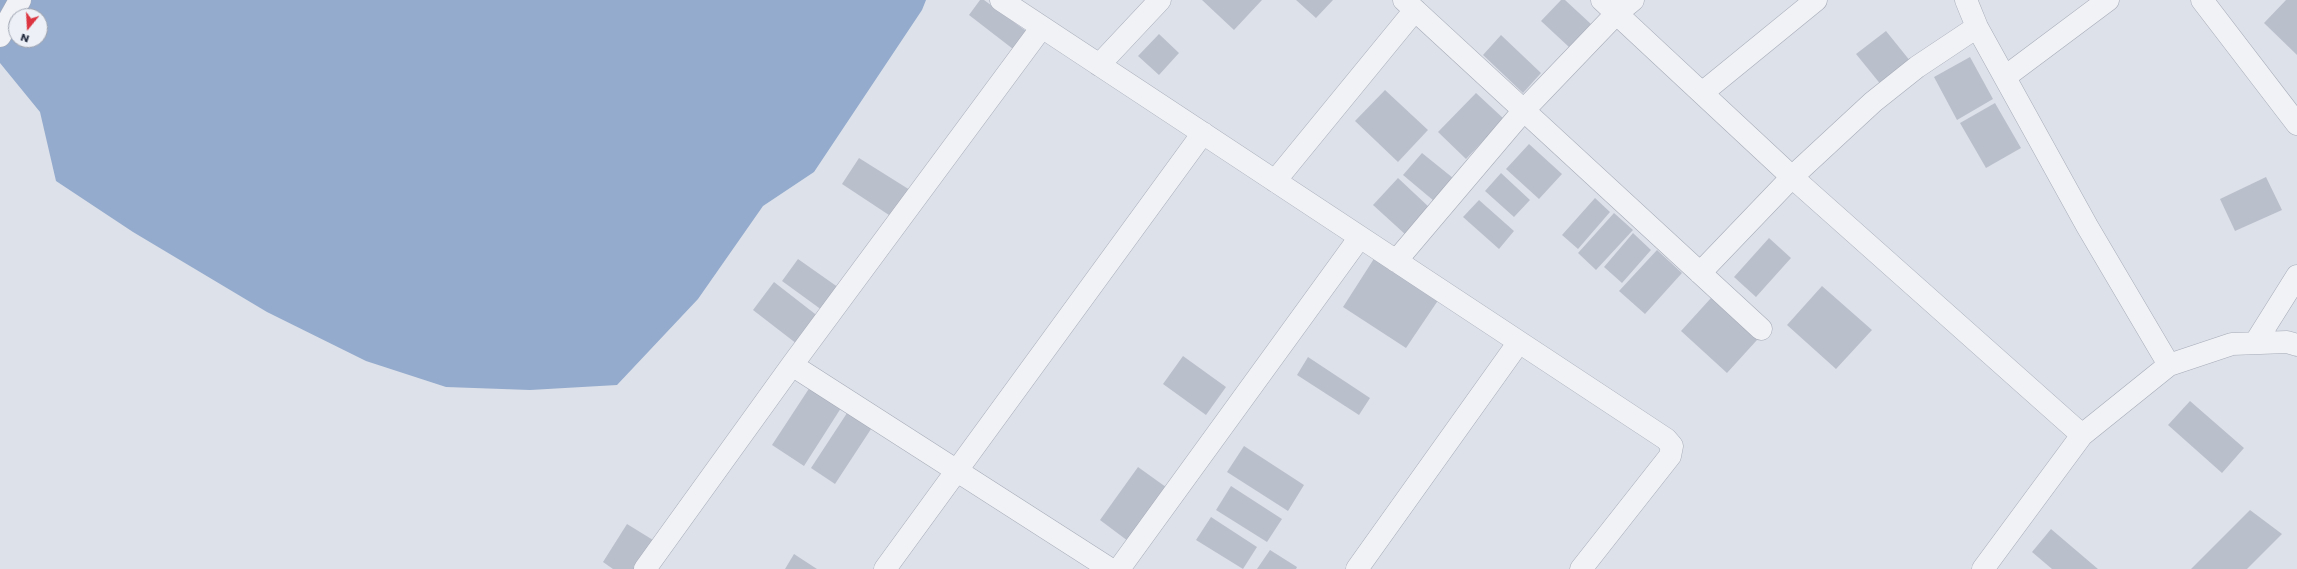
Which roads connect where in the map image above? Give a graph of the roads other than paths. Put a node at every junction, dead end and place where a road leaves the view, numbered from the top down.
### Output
1 (20, 0) edge
2 (1001, 0) edge
3 (1160, 0) edge
4 (1633, 0) edge
5 (1816, 0) edge
6 (1966, 0) edge
7 (2108, 0) edge
8 (2202, 0) edge
9 (1410, 5) edge
10 (1609, 7) edge
11 (1042, 27) junction
12 (1977, 27) junction
13 (0, 36) edge
14 (1099, 65) junction
15 (2005, 77) junction
16 (1702, 93) junction
17 (1524, 110) junction
18 (2297, 124) edge
19 (1203, 133) junction
20 (1792, 177) junction
21 (1275, 181) junction
22 (1360, 237) junction
23 (1396, 261) junction
24 (1700, 273) junction
25 (2297, 276) edge
26 (1761, 329) dead end
27 (1520, 342) junction
28 (2255, 343) junction
29 (2297, 345) edge
30 (792, 365) junction
31 (2169, 365) junction
32 (2082, 434) junction
33 (956, 470) junction
34 (645, 569) edge
35 (885, 569) edge
36 (1110, 569) edge
37 (1119, 569) edge
38 (1357, 569) edge
39 (1581, 569) edge
40 (1983, 569) edge

1 - 13 street
2 - 11 street
3 - 14 street
4 - 10 street
5 - 16 street
6 - 12 street
7 - 15 street
8 - 18 street
9 - 17 street
9 - 21 street
10 - 16 street
10 - 17 street
11 - 14 street
11 - 30 street
12 - 15 street
12 - 20 street
14 - 19 street
15 - 31 street
16 - 20 street
17 - 23 street
17 - 24 street
19 - 21 street
19 - 33 street
20 - 24 street
20 - 32 street
21 - 22 street
22 - 23 street
22 - 37 street
23 - 27 street
24 - 26 street
25 - 28 street
27 - 38 street
27 - 39 street
28 - 29 street
28 - 31 street
30 - 33 street
30 - 34 street
31 - 32 street
32 - 40 street
33 - 35 street
33 - 36 street

